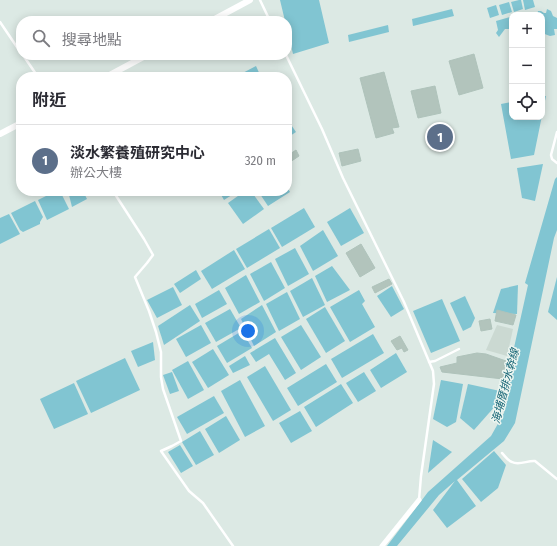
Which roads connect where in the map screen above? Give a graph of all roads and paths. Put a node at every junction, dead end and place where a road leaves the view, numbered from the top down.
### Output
1 (250, 0) edge
2 (260, 0) edge
3 (220, 16) edge
4 (268, 16) edge
5 (0, 22) edge
6 (16, 45) edge
7 (26, 60) edge
8 (138, 60) edge
9 (288, 60) edge
10 (35, 72) edge
11 (115, 72) edge
12 (16, 126) edge
13 (557, 132) edge
14 (0, 134) edge
15 (557, 163) edge
16 (116, 196) edge
17 (459, 349) dead end
18 (429, 362) junction
19 (502, 453) dead end
20 (557, 479) edge
21 (418, 500) joint
22 (233, 546) edge
23 (382, 546) edge

1 - 3 street
2 - 4 lane
5 - 6 lane
7 - 10 lane
8 - 11 street
9 - 18 lane
12 - 14 street
13 - 15 lane
16 - 22 lane
17 - 18 lane
18 - 21 lane
19 - 20 lane
21 - 23 street

